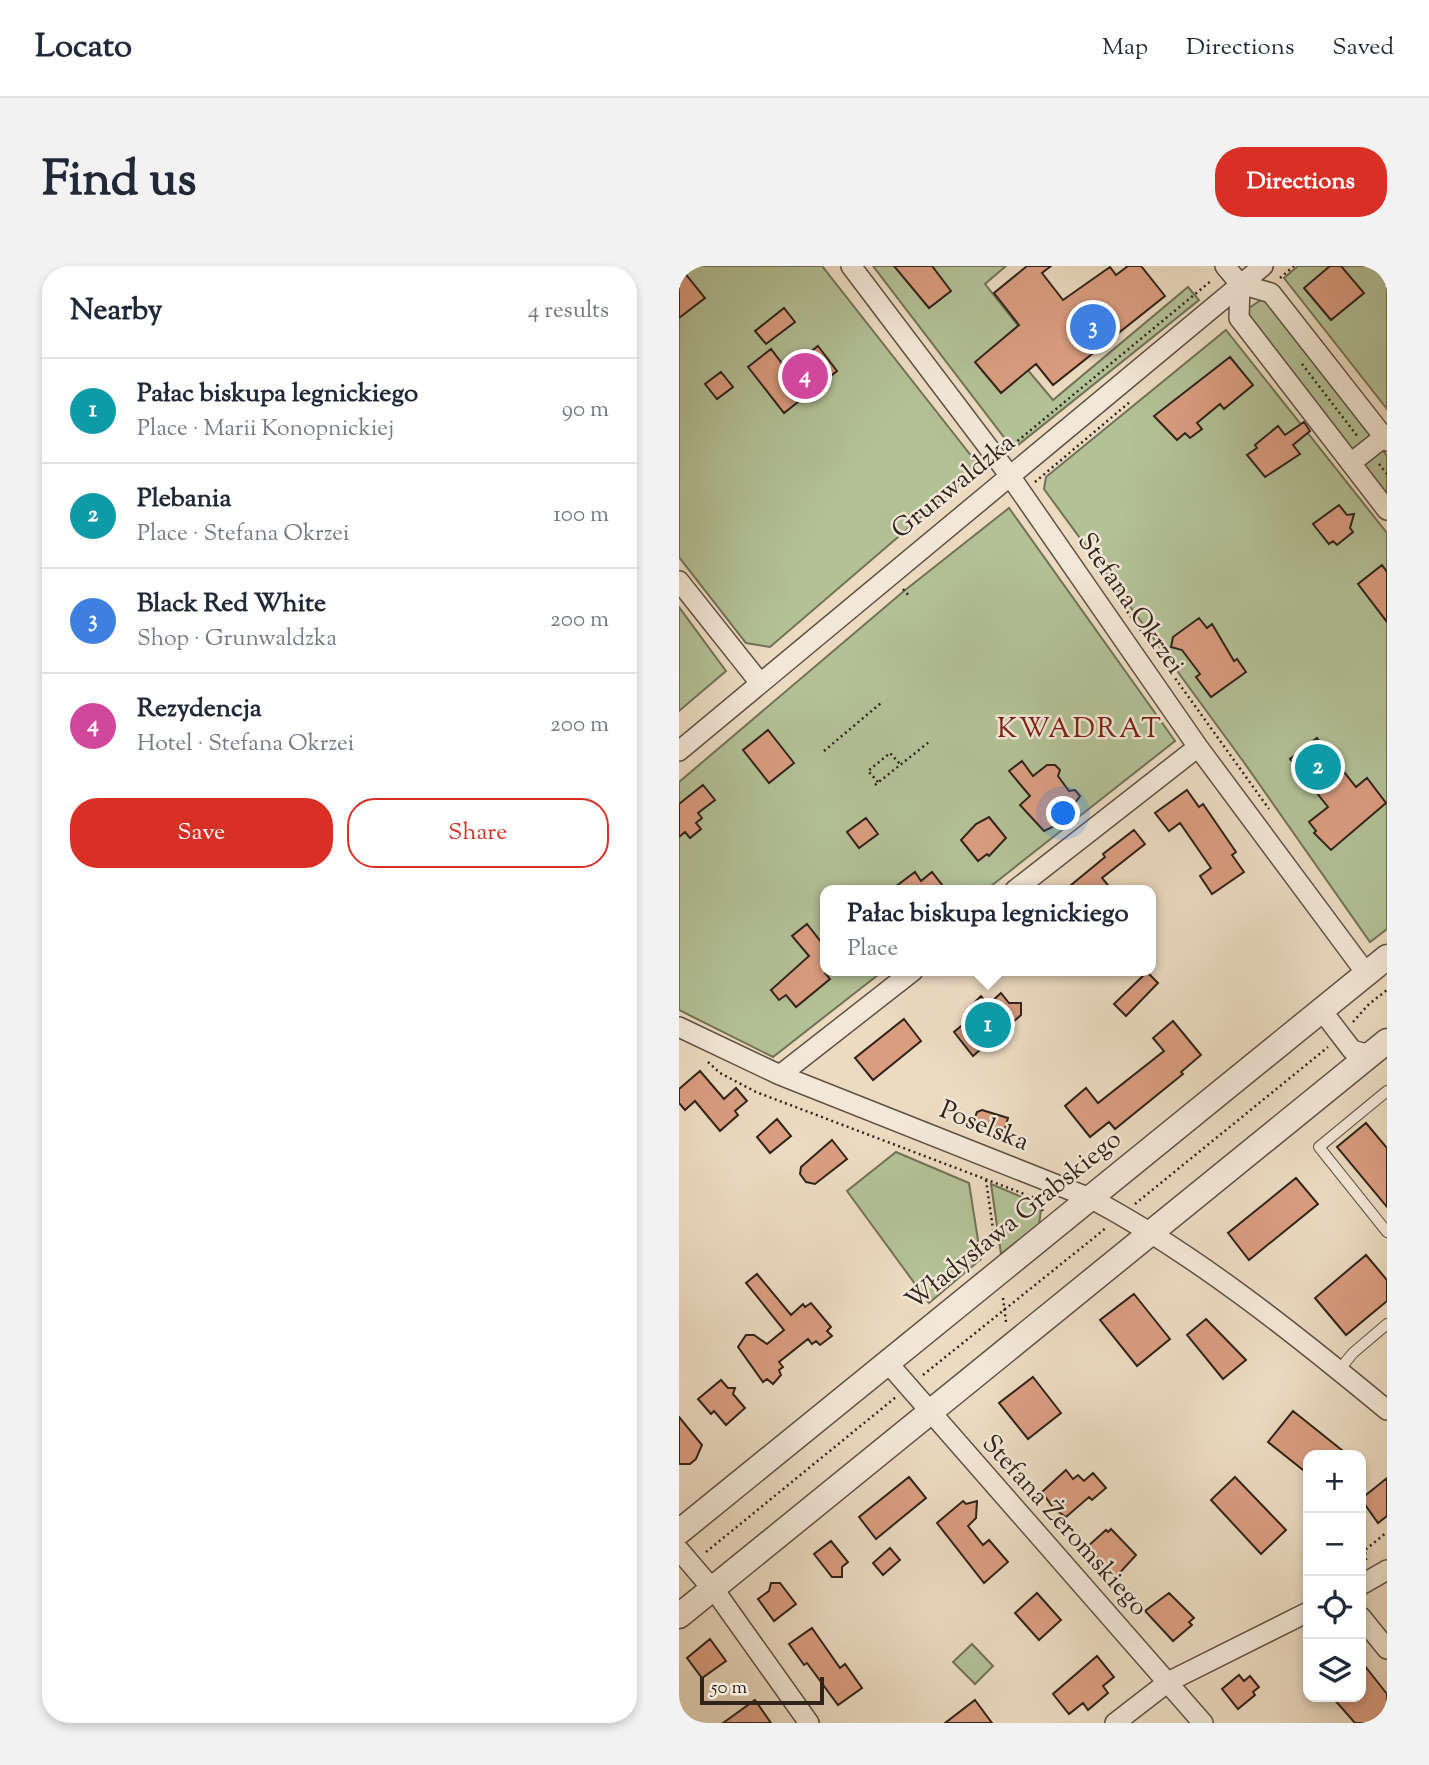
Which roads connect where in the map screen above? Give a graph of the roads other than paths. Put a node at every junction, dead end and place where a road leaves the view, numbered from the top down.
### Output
1 (851, 266) edge
2 (1263, 266) edge
3 (1220, 272) edge
4 (1240, 284) junction
5 (1385, 439) edge
6 (1351, 463) junction
7 (1010, 476) junction
8 (1387, 510) edge
9 (679, 581) edge
10 (760, 683) junction
11 (1198, 747) junction
12 (679, 751) edge
13 (1021, 885) edge
14 (1387, 957) edge
15 (1366, 973) junction
16 (907, 976) edge
17 (1328, 1004) junction
18 (679, 1027) edge
19 (1379, 1048) edge
20 (780, 1076) junction
21 (1387, 1091) edge
22 (1090, 1198) junction
23 (1152, 1232) junction
24 (1387, 1232) edge
25 (1387, 1324) edge
26 (887, 1362) junction
27 (1339, 1370) junction
28 (1387, 1409) edge
29 (929, 1413) junction
30 (679, 1532) edge
31 (685, 1558) edge
32 (1387, 1570) edge
33 (1366, 1582) edge
34 (712, 1590) junction
35 (1303, 1614) edge
36 (679, 1616) edge
37 (1366, 1623) edge
38 (1387, 1649) edge
39 (1168, 1682) junction
40 (809, 1723) edge
41 (1115, 1723) edge
42 (1203, 1723) edge

1 - 7 street, Stefana Okrzei
2 - 4 street, Grunwaldzka
3 - 4 street
4 - 5 street
4 - 6 street
4 - 7 street, Grunwaldzka
5 - 6 street
6 - 8 street
7 - 10 street, Grunwaldzka
7 - 11 street, Stefana Okrzei
9 - 10 street
10 - 12 street, Grunwaldzka
11 - 13 street
11 - 15 street, Stefana Okrzei
14 - 15 street, Władysława Grabskiego
15 - 17 street, Władysława Grabskiego
16 - 20 street
17 - 19 street
17 - 22 street, Władysława Grabskiego
18 - 20 street, Poselska
19 - 23 street
20 - 22 street, Poselska
21 - 24 lane
22 - 23 street, Poselska
22 - 26 street, Władysława Grabskiego
23 - 27 street, Poselska
23 - 29 street
25 - 27 lane
26 - 29 street, Stefana Żeromskiego
26 - 30 street, Władysława Grabskiego
27 - 28 street, Poselska
29 - 34 street
29 - 39 street, Stefana Żeromskiego
31 - 34 street
32 - 33 street
34 - 36 street
34 - 40 street
35 - 39 street
37 - 38 street
39 - 41 street
39 - 42 street, Stefana Żeromskiego

